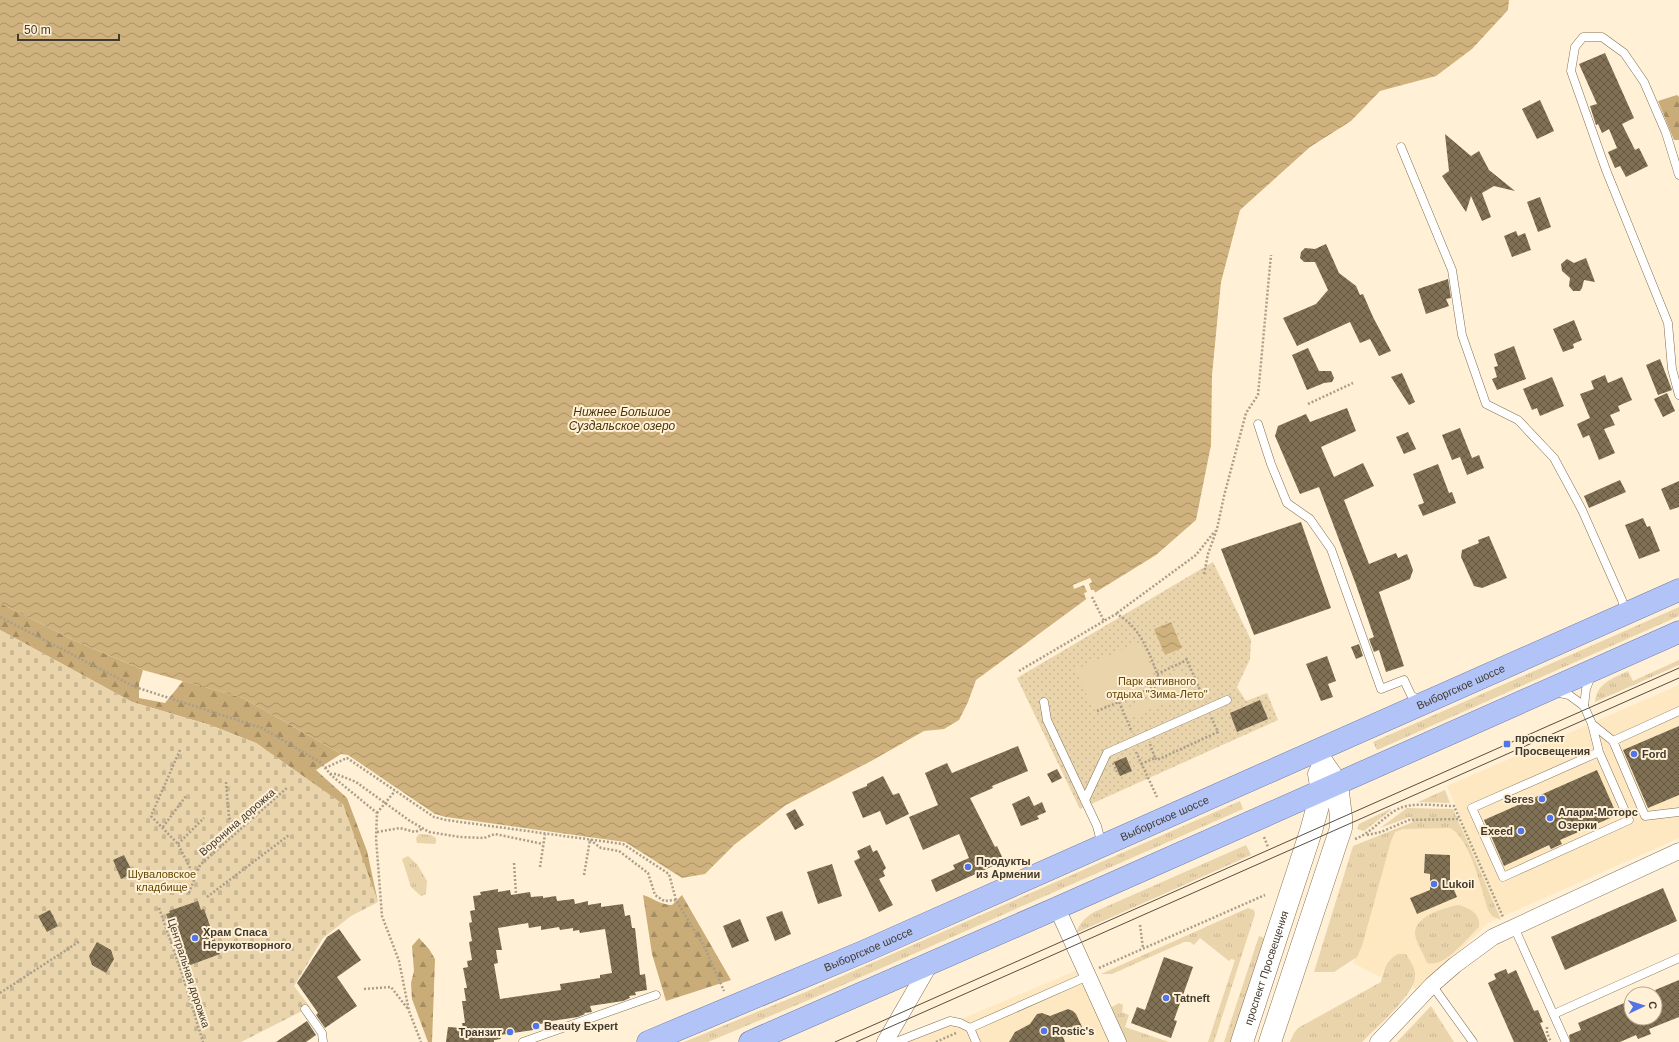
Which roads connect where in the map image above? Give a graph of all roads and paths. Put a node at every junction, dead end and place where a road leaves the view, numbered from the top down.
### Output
1 (1400, 147) dead end
2 (1679, 175) edge
3 (1270, 255) dead end
4 (1353, 383) dead end
5 (1679, 395) edge
6 (1308, 404) dead end
7 (1258, 424) dead end
8 (1217, 529) junction
9 (1204, 574) dead end
10 (1679, 590) edge
11 (1092, 597) dead end
12 (1116, 614) junction
13 (1626, 614) junction
14 (0, 617) edge
15 (1104, 621) junction
16 (1679, 632) edge
17 (1594, 670) junction
18 (1019, 671) dead end
19 (1157, 674) junction
20 (1548, 690) junction
21 (1227, 700) dead end
22 (1044, 702) dead end
23 (1119, 702) junction
24 (1422, 704) junction
25 (1584, 706) junction
26 (1208, 709) junction
27 (1097, 711) dead end
28 (1679, 711) edge
29 (1592, 724) junction
30 (1146, 736) junction
31 (1134, 741) junction
32 (1612, 741) junction
33 (180, 750) dead end
34 (1315, 752) junction
35 (1599, 752) junction
36 (1155, 758) junction
37 (1141, 764) junction
38 (325, 768) junction
39 (330, 774) junction
40 (226, 782) dead end
41 (288, 787) dead end
42 (1329, 787) junction
43 (395, 791) junction
44 (186, 796) dead end
45 (1157, 797) dead end
46 (1085, 800) junction
47 (386, 803) junction
48 (1679, 812) edge
49 (377, 813) junction
50 (204, 818) dead end
51 (1460, 819) junction
52 (163, 827) junction
53 (423, 828) junction
54 (240, 830) junction
55 (377, 832) junction
56 (545, 834) junction
57 (289, 835) dead end
58 (1365, 835) junction
59 (1264, 837) dead end
60 (590, 840) junction
61 (1353, 840) dead end
62 (178, 844) junction
63 (543, 844) junction
64 (1102, 846) junction
65 (1268, 847) dead end
66 (1679, 851) edge
67 (514, 863) dead end
68 (540, 867) dead end
69 (584, 875) dead end
70 (195, 878) junction
71 (189, 893) dead end
72 (516, 894) dead end
73 (1265, 895) dead end
74 (207, 897) dead end
75 (676, 900) junction
76 (159, 908) dead end
77 (1056, 908) junction
78 (1140, 925) dead end
79 (1511, 928) junction
80 (80, 941) dead end
81 (1143, 948) junction
82 (1679, 958) edge
83 (930, 964) junction
84 (1087, 975) junction
85 (1432, 985) junction
86 (364, 989) dead end
87 (0, 993) edge
88 (725, 993) dead end
89 (656, 995) dead end
90 (305, 1009) dead end
91 (409, 1011) junction
92 (1554, 1014) junction
93 (896, 1024) junction
94 (970, 1028) junction
95 (909, 1037) junction
96 (1565, 1040) dead end
97 (203, 1042) edge
98 (323, 1042) edge
99 (421, 1042) edge
100 (523, 1042) edge
101 (648, 1042) edge
102 (750, 1042) edge
103 (885, 1042) edge
104 (896, 1042) edge
105 (936, 1042) edge
106 (976, 1042) edge
107 (1118, 1042) edge
108 (1242, 1042) edge
109 (1270, 1042) edge
110 (1378, 1042) edge
111 (1473, 1042) edge

1 - 13 lane
2 - 5 lane
3 - 8 path
4 - 6 path
7 - 24 lane
8 - 9 path
8 - 12 path
10 - 13 main road, Выборгское шоссе
11 - 15 path
12 - 15 path
12 - 19 path
13 - 24 main road, Выборгское шоссе
14 - 38 path
15 - 18 path
16 - 17 main road
17 - 20 main road
17 - 25 lane
19 - 23 path
19 - 26 path
20 - 25 lane
20 - 42 main road
21 - 26 lane
22 - 46 lane
23 - 27 path
23 - 31 path
24 - 34 main road, Выборгское шоссе
25 - 29 lane
26 - 30 lane
26 - 36 path
28 - 32 lane
29 - 32 lane
29 - 35 lane
30 - 31 lane
30 - 36 path
31 - 37 path
31 - 46 lane
32 - 48 lane
33 - 52 path
34 - 42 main road
34 - 64 main road, Выборгское шоссе
35 - 35 lane
36 - 37 path
37 - 45 path
38 - 39 path
38 - 43 path
39 - 47 path
39 - 49 path
40 - 54 path
41 - 54 path, Воронина дорожка
42 - 77 main road
42 - 108 main road, проспект Просвещения
42 - 109 main road
43 - 47 path
43 - 56 path
44 - 52 path
46 - 64 lane
47 - 49 path
47 - 53 path
49 - 55 path
50 - 62 path
51 - 58 path
51 - 58 path
51 - 79 path
52 - 62 path
53 - 55 path
53 - 63 path
54 - 70 path, Воронина дорожка
55 - 91 path
56 - 60 path
56 - 63 path
57 - 74 path
58 - 61 path
59 - 65 path
60 - 69 path
60 - 75 path
60 - 75 path
62 - 70 path
63 - 68 path
64 - 101 main road, Выборгское шоссе
66 - 79 street
67 - 72 path
70 - 71 path, Воронина дорожка
73 - 81 path
75 - 88 path
76 - 97 path, Центральная дорожка
77 - 83 main road
77 - 84 street
78 - 81 path
79 - 85 street
79 - 92 lane
80 - 87 path
81 - 84 path
82 - 92 lane
83 - 93 street
83 - 102 main road
84 - 94 lane
84 - 107 street
85 - 110 street
85 - 111 lane
86 - 91 path
89 - 100 lane
90 - 98 lane
91 - 99 path
92 - 96 lane
93 - 95 lane
93 - 103 street
94 - 95 lane
94 - 105 path
94 - 106 lane
95 - 104 lane

